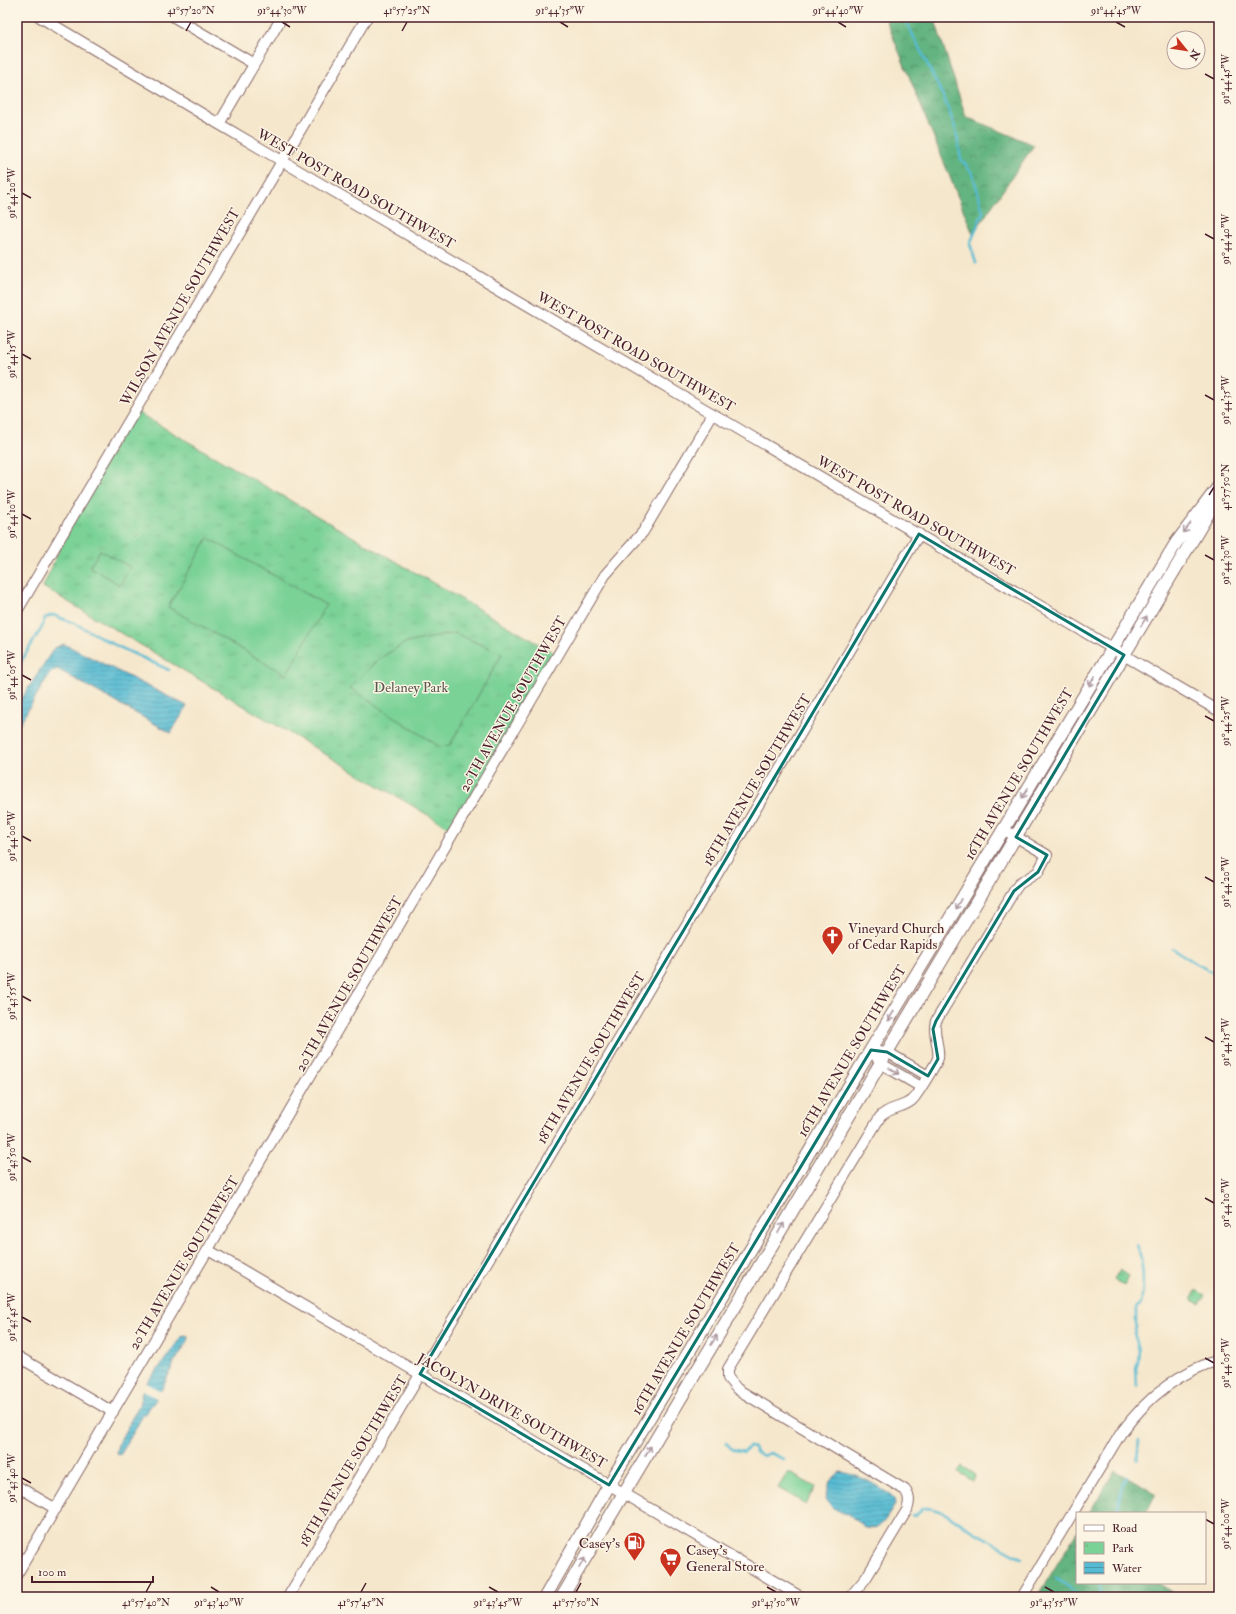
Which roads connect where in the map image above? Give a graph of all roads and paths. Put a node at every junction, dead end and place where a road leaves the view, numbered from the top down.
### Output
1 (40, 17) edge
2 (174, 17) edge
3 (282, 17) edge
4 (367, 17) edge
5 (254, 64) junction
6 (219, 124) junction
7 (282, 162) junction
8 (713, 414) junction
9 (1219, 486) edge
10 (1219, 494) edge
11 (919, 534) junction
12 (17, 611) edge
13 (1112, 648) junction
14 (1124, 655) junction
15 (1219, 711) edge
16 (1003, 830) junction
17 (1016, 837) junction
18 (871, 1050) junction
19 (887, 1052) junction
20 (880, 1062) junction
21 (928, 1076) junction
22 (921, 1087) junction
23 (208, 1250) junction
24 (17, 1356) edge
25 (1219, 1360) edge
26 (420, 1374) junction
27 (113, 1412) junction
28 (610, 1485) junction
29 (17, 1486) edge
30 (623, 1493) junction
31 (56, 1509) junction
32 (17, 1574) edge
33 (288, 1597) edge
34 (546, 1597) edge
35 (562, 1597) edge
36 (801, 1597) edge
37 (850, 1597) edge
38 (1022, 1597) edge

1 - 6 street, WEST POST ROAD SOUTHWEST
2 - 5 street
3 - 5 street
4 - 7 street, WILSON AVENUE SOUTHWEST
5 - 6 street
6 - 7 street, WEST POST ROAD SOUTHWEST
7 - 8 street, WEST POST ROAD SOUTHWEST
7 - 12 street, WILSON AVENUE SOUTHWEST
8 - 11 street, WEST POST ROAD SOUTHWEST
8 - 23 street, 20TH AVENUE SOUTHWEST
9 -> 13 main road, 16TH AVENUE SOUTHWEST
14 -> 10 main road, 16TH AVENUE SOUTHWEST
11 - 13 street, WEST POST ROAD SOUTHWEST
11 - 26 street, 18TH AVENUE SOUTHWEST
13 - 14 street, WEST POST ROAD SOUTHWEST
13 -> 16 main road, 16TH AVENUE SOUTHWEST
14 - 15 street, WEST POST ROAD SOUTHWEST
14 - 17 main road, 16TH AVENUE SOUTHWEST
16 - 17 street
16 -> 18 main road, 16TH AVENUE SOUTHWEST
17 - 19 main road, 16TH AVENUE SOUTHWEST
17 - 21 street
18 - 19 street
18 - 20 street
18 - 28 main road, 16TH AVENUE SOUTHWEST
19 - 20 main road, 16TH AVENUE SOUTHWEST
19 - 21 street
20 -> 22 street
30 -> 20 main road, 16TH AVENUE SOUTHWEST
21 - 22 street
22 - 37 street
23 - 26 street, JACOLYN DRIVE SOUTHWEST
23 - 27 street, 20TH AVENUE SOUTHWEST
24 - 27 street
25 - 38 street
26 - 28 street, JACOLYN DRIVE SOUTHWEST
26 - 33 street, 18TH AVENUE SOUTHWEST
27 - 31 street, 20TH AVENUE SOUTHWEST
28 - 30 street, JACOLYN DRIVE SOUTHWEST
28 - 34 main road, 16TH AVENUE SOUTHWEST
29 - 31 street
35 -> 30 main road, 16TH AVENUE SOUTHWEST
30 - 36 street, JACOLYN DRIVE SOUTHWEST
31 - 32 street, 20TH AVENUE SOUTHWEST

